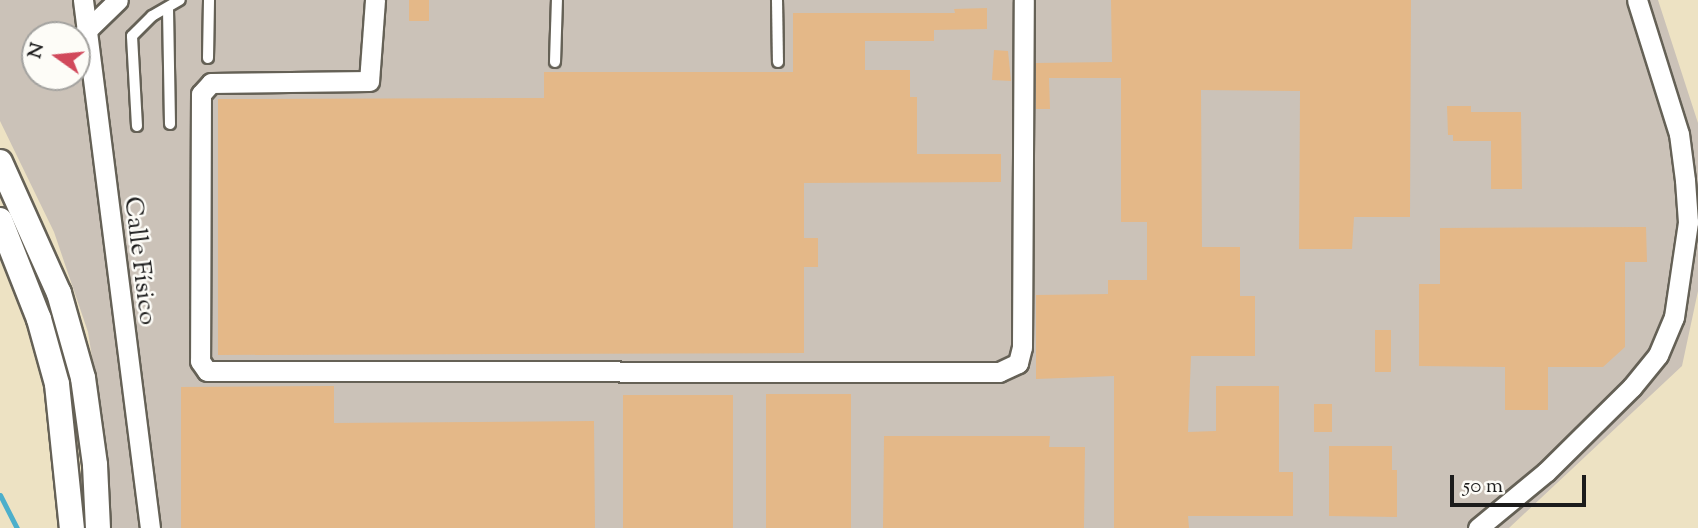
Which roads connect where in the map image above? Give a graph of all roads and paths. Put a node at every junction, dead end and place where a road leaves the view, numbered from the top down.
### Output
1 (83, 0) edge
2 (118, 0) edge
3 (180, 0) edge
4 (209, 0) edge
5 (375, 0) edge
6 (557, 0) edge
7 (777, 0) edge
8 (1024, 0) edge
9 (1641, 4) edge
10 (168, 9) junction
11 (84, 21) edge
12 (91, 26) edge
13 (208, 58) dead end
14 (555, 62) dead end
15 (778, 62) dead end
16 (91, 86) edge
17 (170, 124) dead end
18 (137, 126) dead end
19 (0, 162) edge
20 (0, 220) edge
21 (72, 528) edge
22 (98, 528) edge
23 (150, 528) edge
24 (1478, 528) edge

1 - 11 street, Calle Físico
2 - 12 street
3 - 10 lane
4 - 13 lane
5 - 8 street
6 - 14 lane
7 - 15 lane
9 - 24 street
10 - 17 lane
10 - 18 lane
16 - 23 street, Calle Físico
19 - 22 street
20 - 21 street

